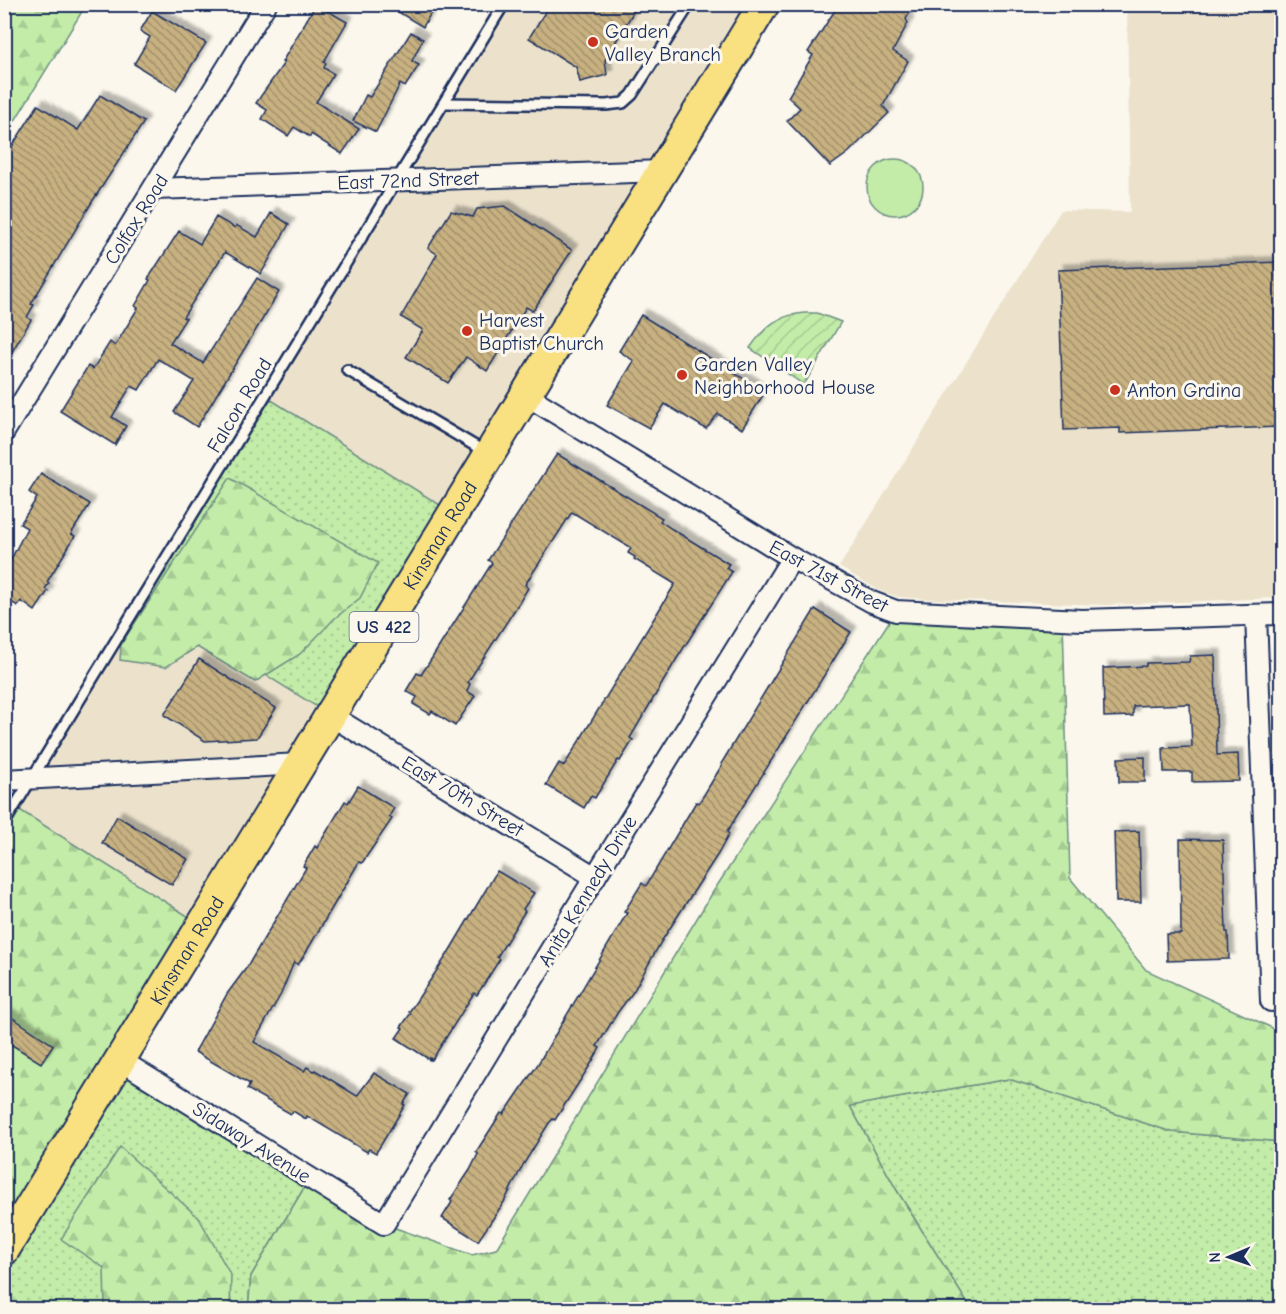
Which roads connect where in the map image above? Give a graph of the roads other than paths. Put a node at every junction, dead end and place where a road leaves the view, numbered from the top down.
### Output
1 (266, 4) edge
2 (504, 4) edge
3 (690, 4) edge
4 (764, 4) edge
5 (444, 103) junction
6 (662, 171) junction
7 (396, 181) junction
8 (154, 189) junction
9 (347, 370) dead end
10 (526, 395) junction
11 (4, 432) edge
12 (489, 455) junction
13 (792, 558) junction
14 (1281, 614) edge
15 (1256, 615) junction
16 (330, 715) junction
17 (300, 764) junction
18 (32, 779) junction
19 (4, 780) edge
20 (4, 824) edge
21 (595, 877) junction
22 (1271, 1002) dead end
23 (120, 1060) junction
24 (384, 1224) joint
25 (4, 1250) edge

1 - 8 street, Colfax Road
2 - 5 lane, Falcon Road
3 - 5 lane
4 - 6 main road, Kinsman Road / US 422
5 - 7 lane, Falcon Road
6 - 7 street, East 72nd Street
6 - 10 main road, Kinsman Road / US 422
7 - 8 street, East 72nd Street
7 - 18 lane, Falcon Road
8 - 11 street, Colfax Road
9 - 12 lane
10 - 12 main road, Kinsman Road / US 422
10 - 13 street, East 71st Street
12 - 16 main road, Kinsman Road / US 422
13 - 15 street, East 71st Street
13 - 21 street, Anita Kennedy Drive
14 - 15 street, East 71st Street
15 - 22 street
16 - 17 main road, Kinsman Road / US 422
16 - 21 street, East 70th Street
17 - 18 street
17 - 23 main road, Kinsman Road / US 422
18 - 19 street
18 - 20 lane, Falcon Road
21 - 24 street, Anita Kennedy Drive
23 - 24 street, Sidaway Avenue
23 - 25 main road, Kinsman Road / US 422

